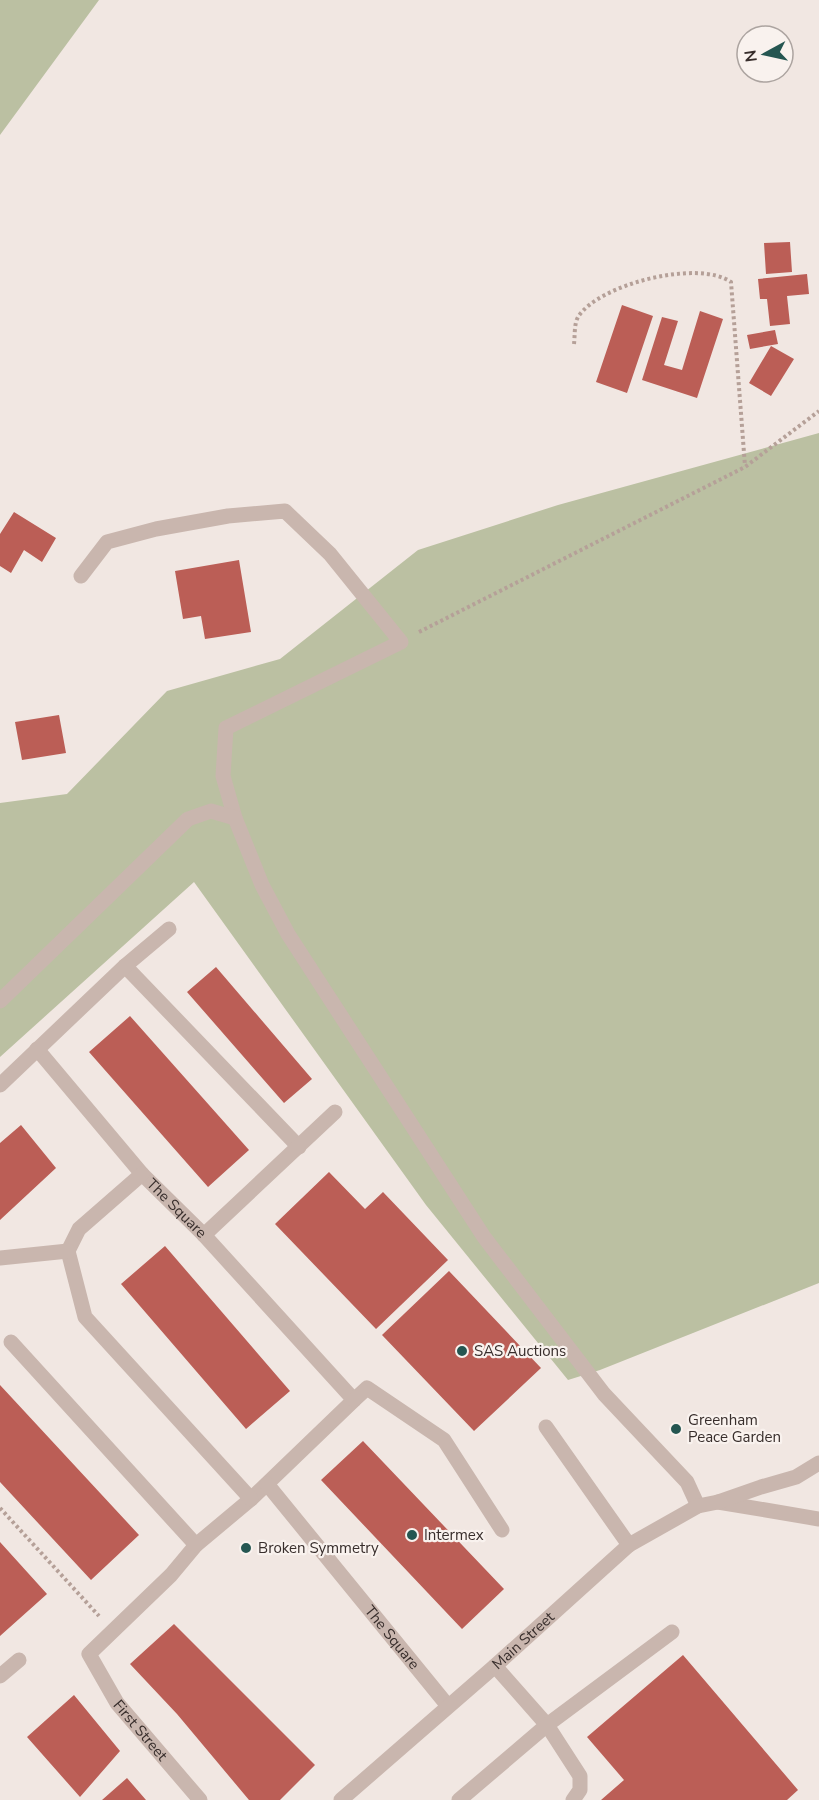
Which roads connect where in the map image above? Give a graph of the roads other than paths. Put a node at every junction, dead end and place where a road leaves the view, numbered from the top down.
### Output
1 (81, 576) dead end
2 (235, 818) junction
3 (169, 928) dead end
4 (125, 966) junction
5 (0, 1001) edge
6 (37, 1049) junction
7 (0, 1085) edge
8 (335, 1112) dead end
9 (299, 1147) junction
10 (142, 1174) junction
11 (204, 1235) junction
12 (68, 1251) junction
13 (0, 1258) edge
14 (11, 1342) dead end
15 (354, 1400) junction
16 (546, 1427) dead end
17 (819, 1463) edge
18 (267, 1484) junction
19 (251, 1499) junction
20 (718, 1502) junction
21 (698, 1506) junction
22 (819, 1519) edge
23 (502, 1530) dead end
24 (196, 1545) junction
25 (629, 1545) junction
26 (672, 1632) dead end
27 (19, 1660) dead end
28 (495, 1666) junction
29 (0, 1676) edge
30 (448, 1706) junction
31 (547, 1725) junction
32 (200, 1800) edge
33 (341, 1800) edge
34 (459, 1800) edge
35 (573, 1800) edge

1 - 2 street
2 - 5 street
2 - 21 street
3 - 4 street
4 - 6 street
4 - 9 street
6 - 7 street
6 - 10 street
8 - 9 street
9 - 11 street
10 - 11 street, The Square
10 - 12 street, The Square
11 - 15 street, The Square
12 - 13 street
12 - 19 street
14 - 24 street
15 - 18 street
15 - 23 street
16 - 25 street
17 - 20 street, Main Street
18 - 19 street
18 - 30 street, The Square
19 - 24 street
20 - 21 street, Main Street
20 - 22 street, Main Street
21 - 25 street, Main Street
24 - 32 street, First Street
25 - 28 street, Main Street
26 - 31 street
27 - 29 street
28 - 30 street, Main Street
28 - 31 street
30 - 33 street, Main Street
31 - 34 street
31 - 35 street

